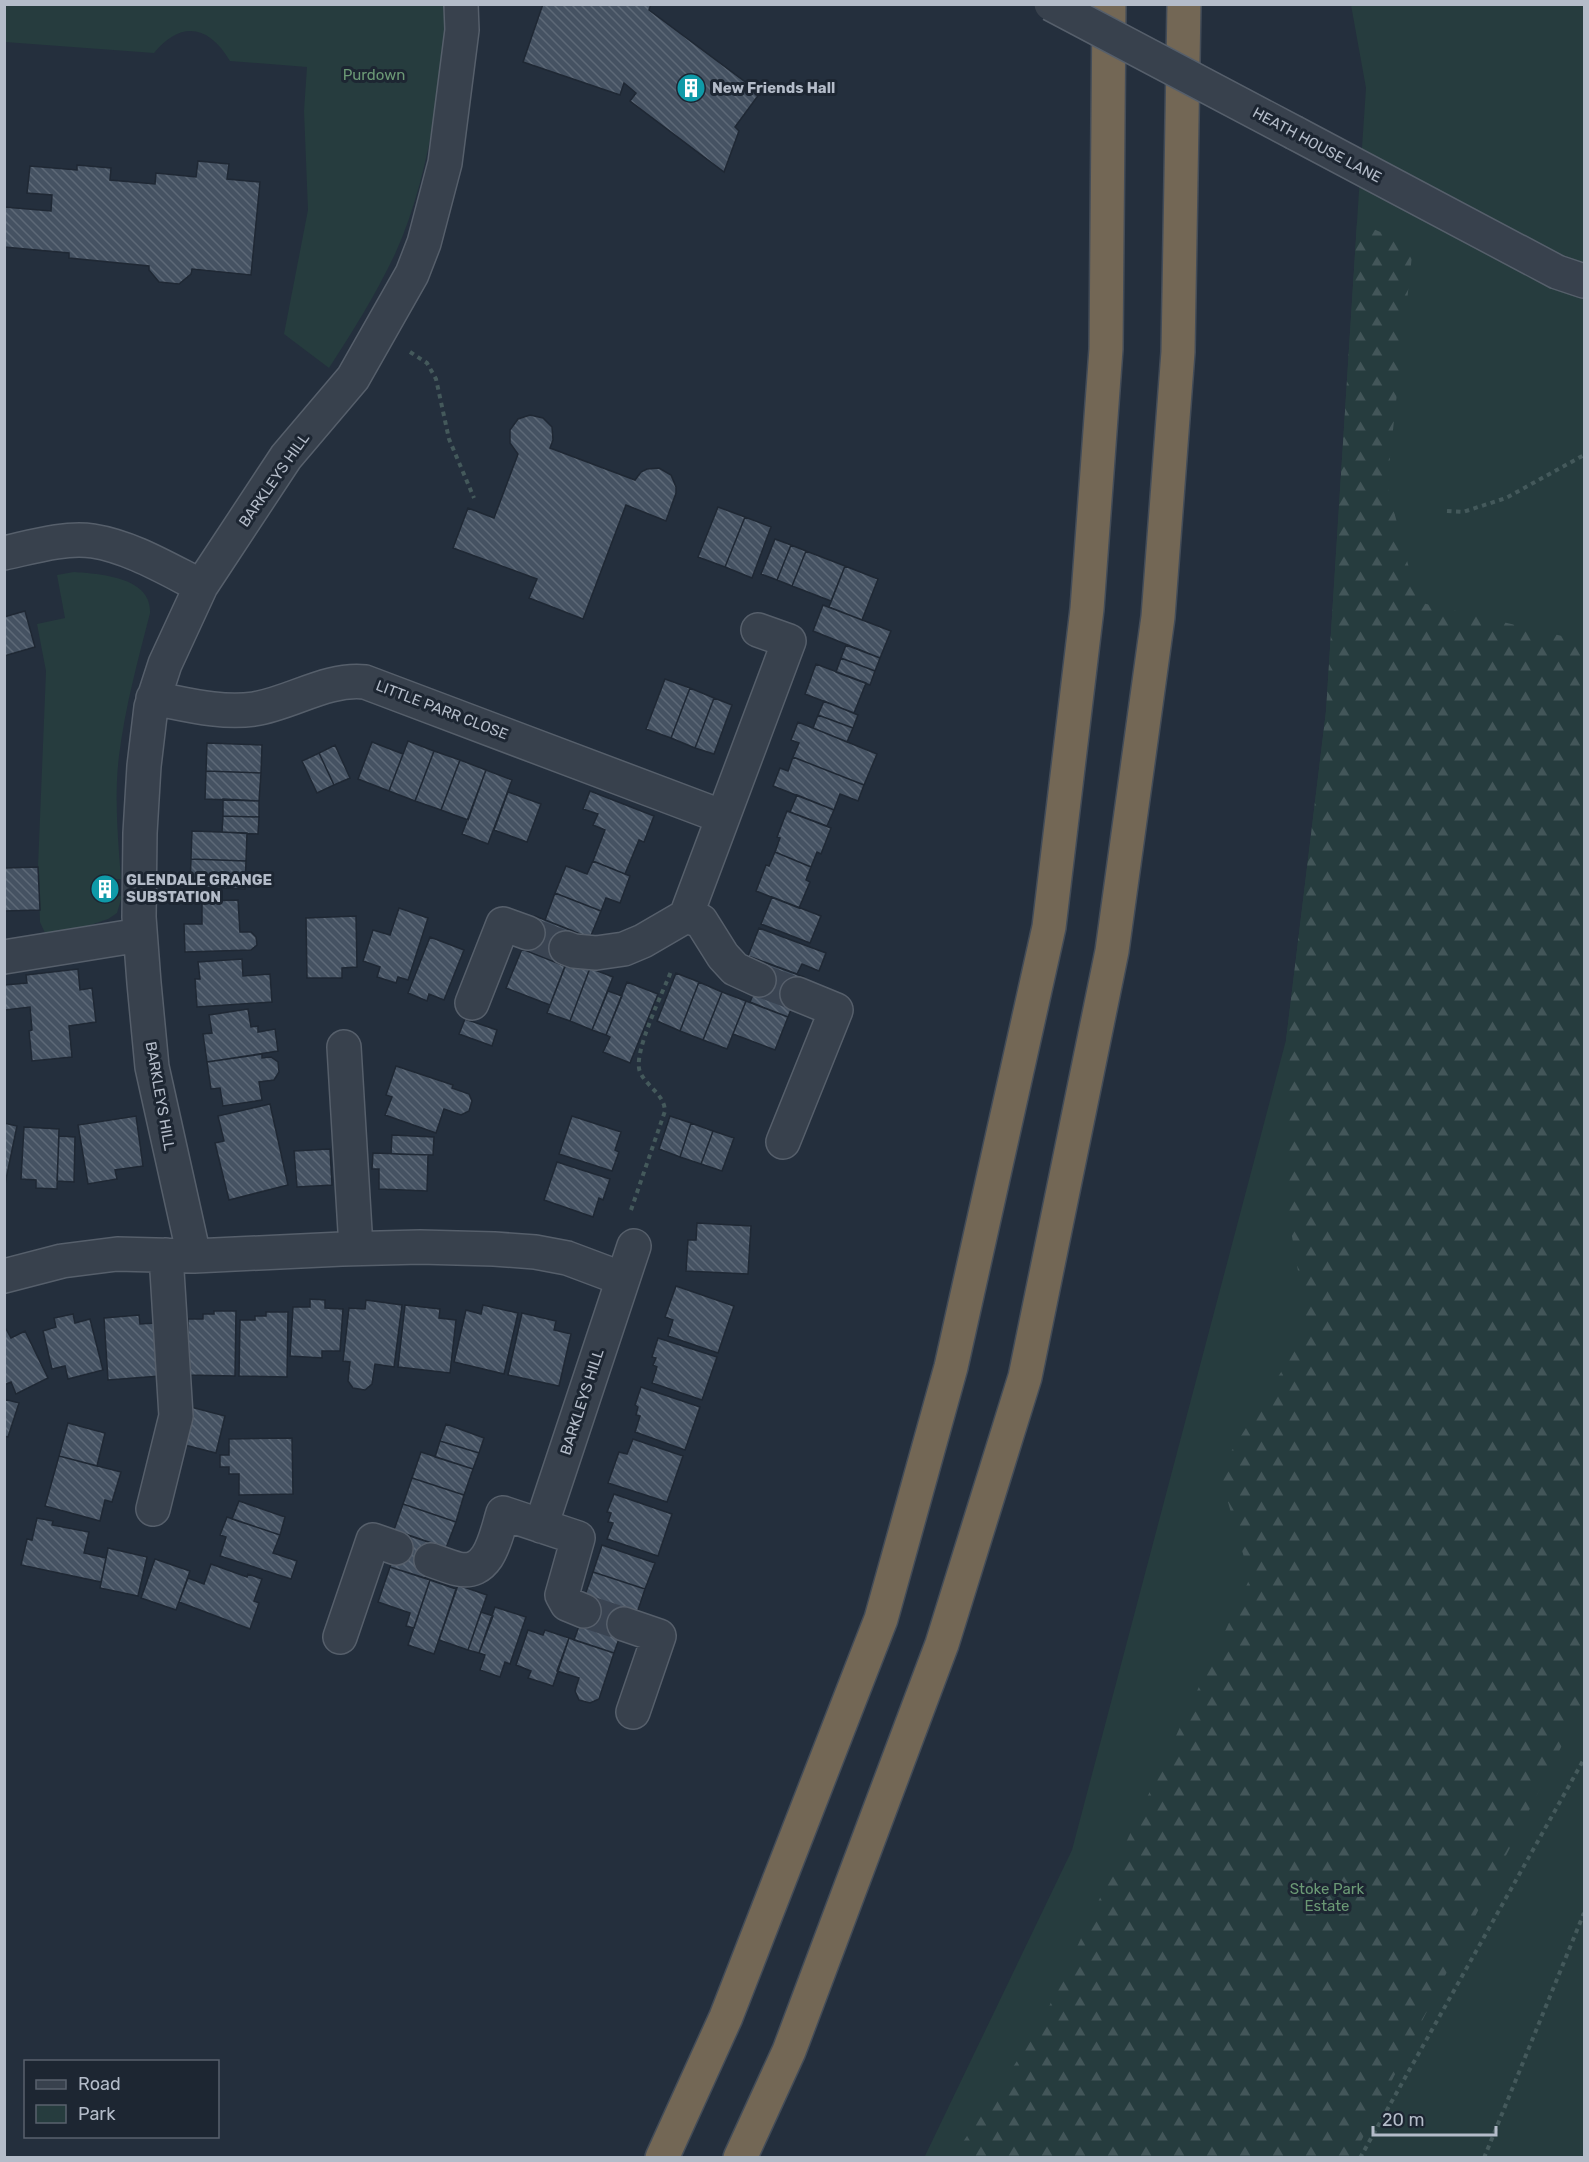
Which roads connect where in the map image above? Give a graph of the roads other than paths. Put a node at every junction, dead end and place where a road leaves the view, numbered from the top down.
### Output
1 (461, 4) edge
2 (1051, 4) edge
3 (1110, 4) edge
4 (1184, 4) edge
5 (1584, 280) edge
6 (4, 553) edge
7 (201, 586) junction
8 (758, 630) dead end
9 (153, 698) junction
10 (723, 817) junction
11 (689, 917) junction
12 (528, 933) tunnel mouth
13 (140, 935) junction
14 (566, 948) tunnel mouth
15 (4, 957) edge
16 (759, 980) tunnel mouth
17 (797, 994) tunnel mouth
18 (472, 1003) dead end
19 (344, 1047) dead end
20 (783, 1142) dead end
21 (634, 1246) road end
22 (356, 1248) junction
23 (180, 1255) junction
24 (4, 1276) edge
25 (623, 1279) junction
26 (153, 1509) dead end
27 (541, 1526) junction
28 (396, 1548) dead end
29 (431, 1560) dead end
30 (584, 1611) tunnel mouth
31 (624, 1624) tunnel mouth
32 (340, 1637) dead end
33 (633, 1712) dead end
34 (662, 2157) edge
35 (740, 2157) edge

1 - 7 street, BARKLEYS HILL
2 - 5 street, HEATH HOUSE LANE, bridge
3 - 34 highway
4 - 35 highway
6 - 7 street
7 - 9 street, BARKLEYS HILL
8 - 10 street
9 - 10 street, LITTLE PARR CLOSE
9 - 13 street, BARKLEYS HILL
10 - 11 street
11 - 14 street
11 - 16 street
12 - 18 street
13 - 15 street
13 - 23 street, BARKLEYS HILL
17 - 20 street
19 - 22 street
21 - 25 street, BARKLEYS HILL
22 - 23 street
22 - 25 street
23 - 24 street
23 - 26 street, BARKLEYS HILL
25 - 27 street, BARKLEYS HILL
27 - 29 street
27 - 30 street
28 - 32 street
31 - 33 street

